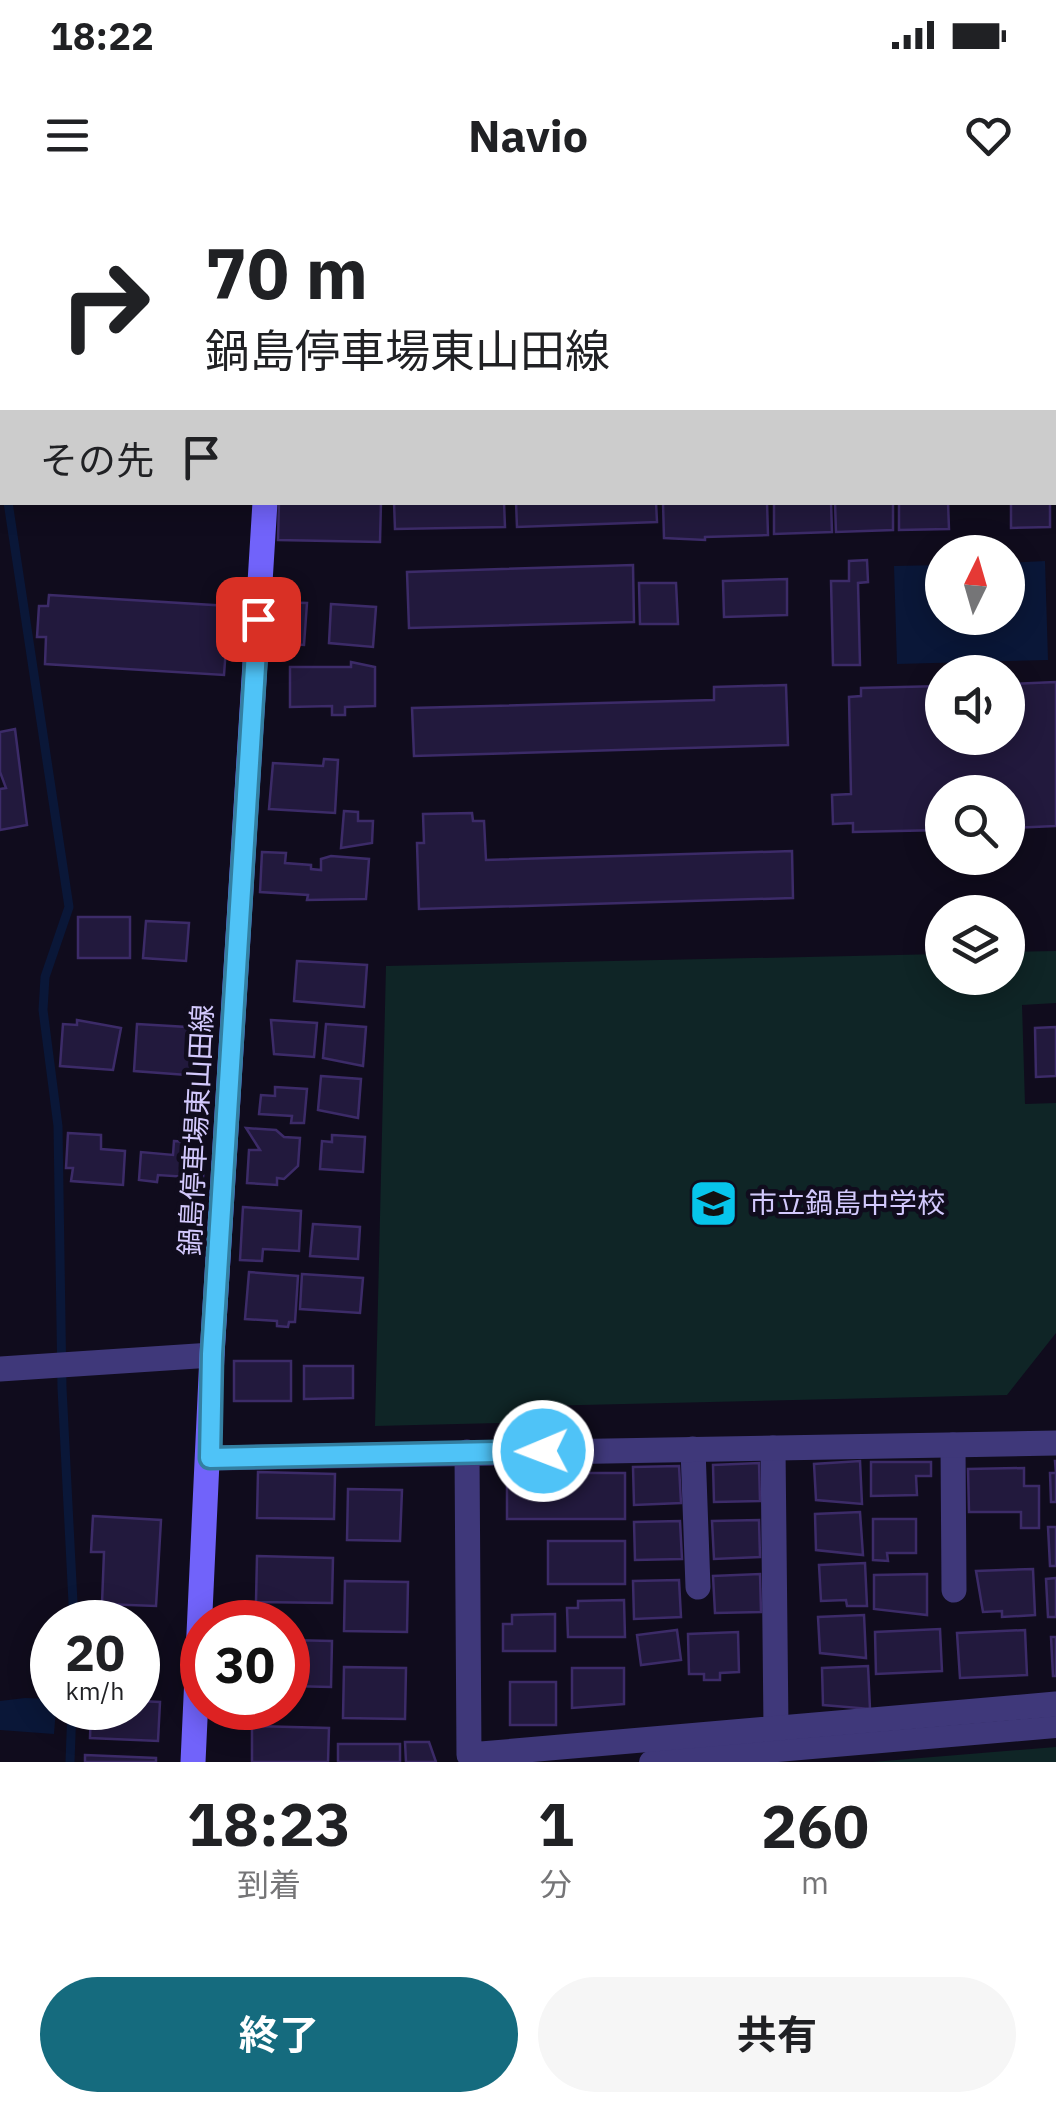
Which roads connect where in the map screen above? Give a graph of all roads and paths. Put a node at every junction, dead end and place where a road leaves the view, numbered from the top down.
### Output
1 (266, 505) edge
2 (212, 1354) junction
3 (0, 1369) edge
4 (1056, 1443) edge
5 (953, 1445) junction
6 (773, 1448) junction
7 (694, 1449) junction
8 (467, 1452) junction
9 (210, 1458) junction
10 (698, 1588) dead end
11 (954, 1590) dead end
12 (1056, 1704) edge
13 (1056, 1727) edge
14 (776, 1728) junction
15 (192, 1762) edge
16 (650, 1762) edge

1 - 2 main road, 鍋島停車場東山田線
2 - 3 street
2 - 9 main road, 鍋島停車場東山田線
4 - 5 street
5 - 6 street
5 - 11 street
6 - 7 street
6 - 14 street
7 - 8 street
7 - 10 street
8 - 9 street
8 - 14 street
9 - 15 main road, 鍋島停車場東山田線
12 - 14 street
13 - 16 street

